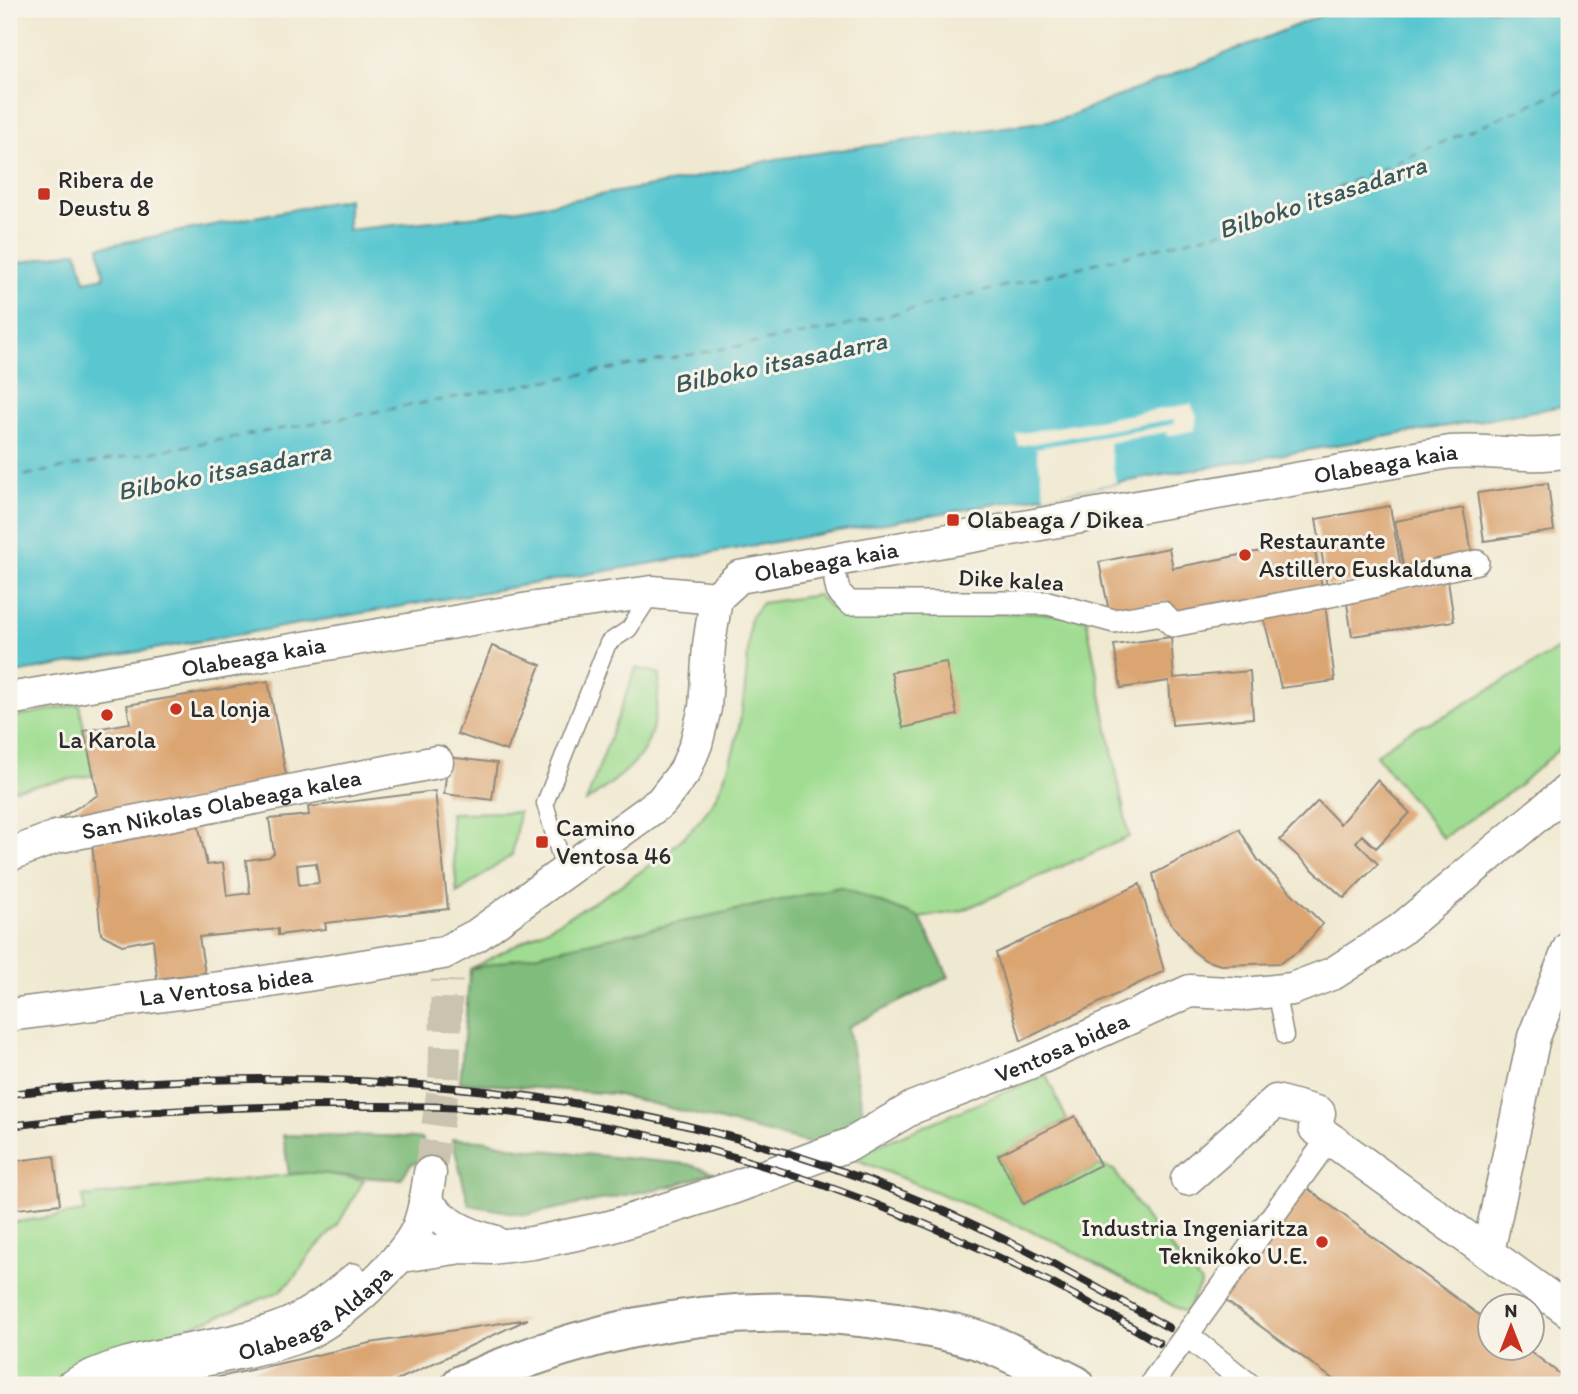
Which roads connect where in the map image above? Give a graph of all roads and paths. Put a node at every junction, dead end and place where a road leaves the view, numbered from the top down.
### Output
1 (1569, 451) edge
2 (1477, 562) dead end
3 (836, 581) dead end
4 (652, 592) junction
5 (716, 598) junction
6 (9, 699) edge
7 (438, 762) dead end
8 (1569, 789) edge
9 (9, 855) edge
10 (565, 873) junction
11 (1569, 948) edge
12 (1276, 991) junction
13 (9, 1015) edge
14 (1285, 1036) dead end
15 (1330, 1136) junction
16 (1187, 1179) dead end
17 (428, 1187) joint
18 (512, 1246) junction
19 (1488, 1252) junction
20 (401, 1256) junction
21 (368, 1288) junction
22 (1569, 1311) edge
23 (1187, 1335) junction
24 (1154, 1380) dead end
25 (65, 1385) edge
26 (99, 1385) edge
27 (461, 1385) edge
28 (1075, 1385) edge
29 (1249, 1385) edge

1 - 5 street, Olabeaga kaia
2 - 3 street, Dike kalea
4 - 5 street, Olabeaga kaia
4 - 6 street, Olabeaga kaia
4 - 10 lane
5 - 10 street, La Ventosa bidea
7 - 9 street, San Nikolas Olabeaga kalea
8 - 12 street, Ventosa bidea
10 - 13 street, La Ventosa bidea
11 - 19 street
12 - 14 lane
12 - 18 street, Ventosa bidea
15 - 16 street
15 - 19 street
15 - 23 street
17 - 18 street, Ventosa bidea
17 - 20 street, Olabeaga Aldapa
18 - 20 street, Ventosa bidea
19 - 22 street
20 - 21 street, Olabeaga Aldapa
21 - 25 street
21 - 26 street, Olabeaga Aldapa
23 - 24 street
23 - 29 street
27 - 28 highway

